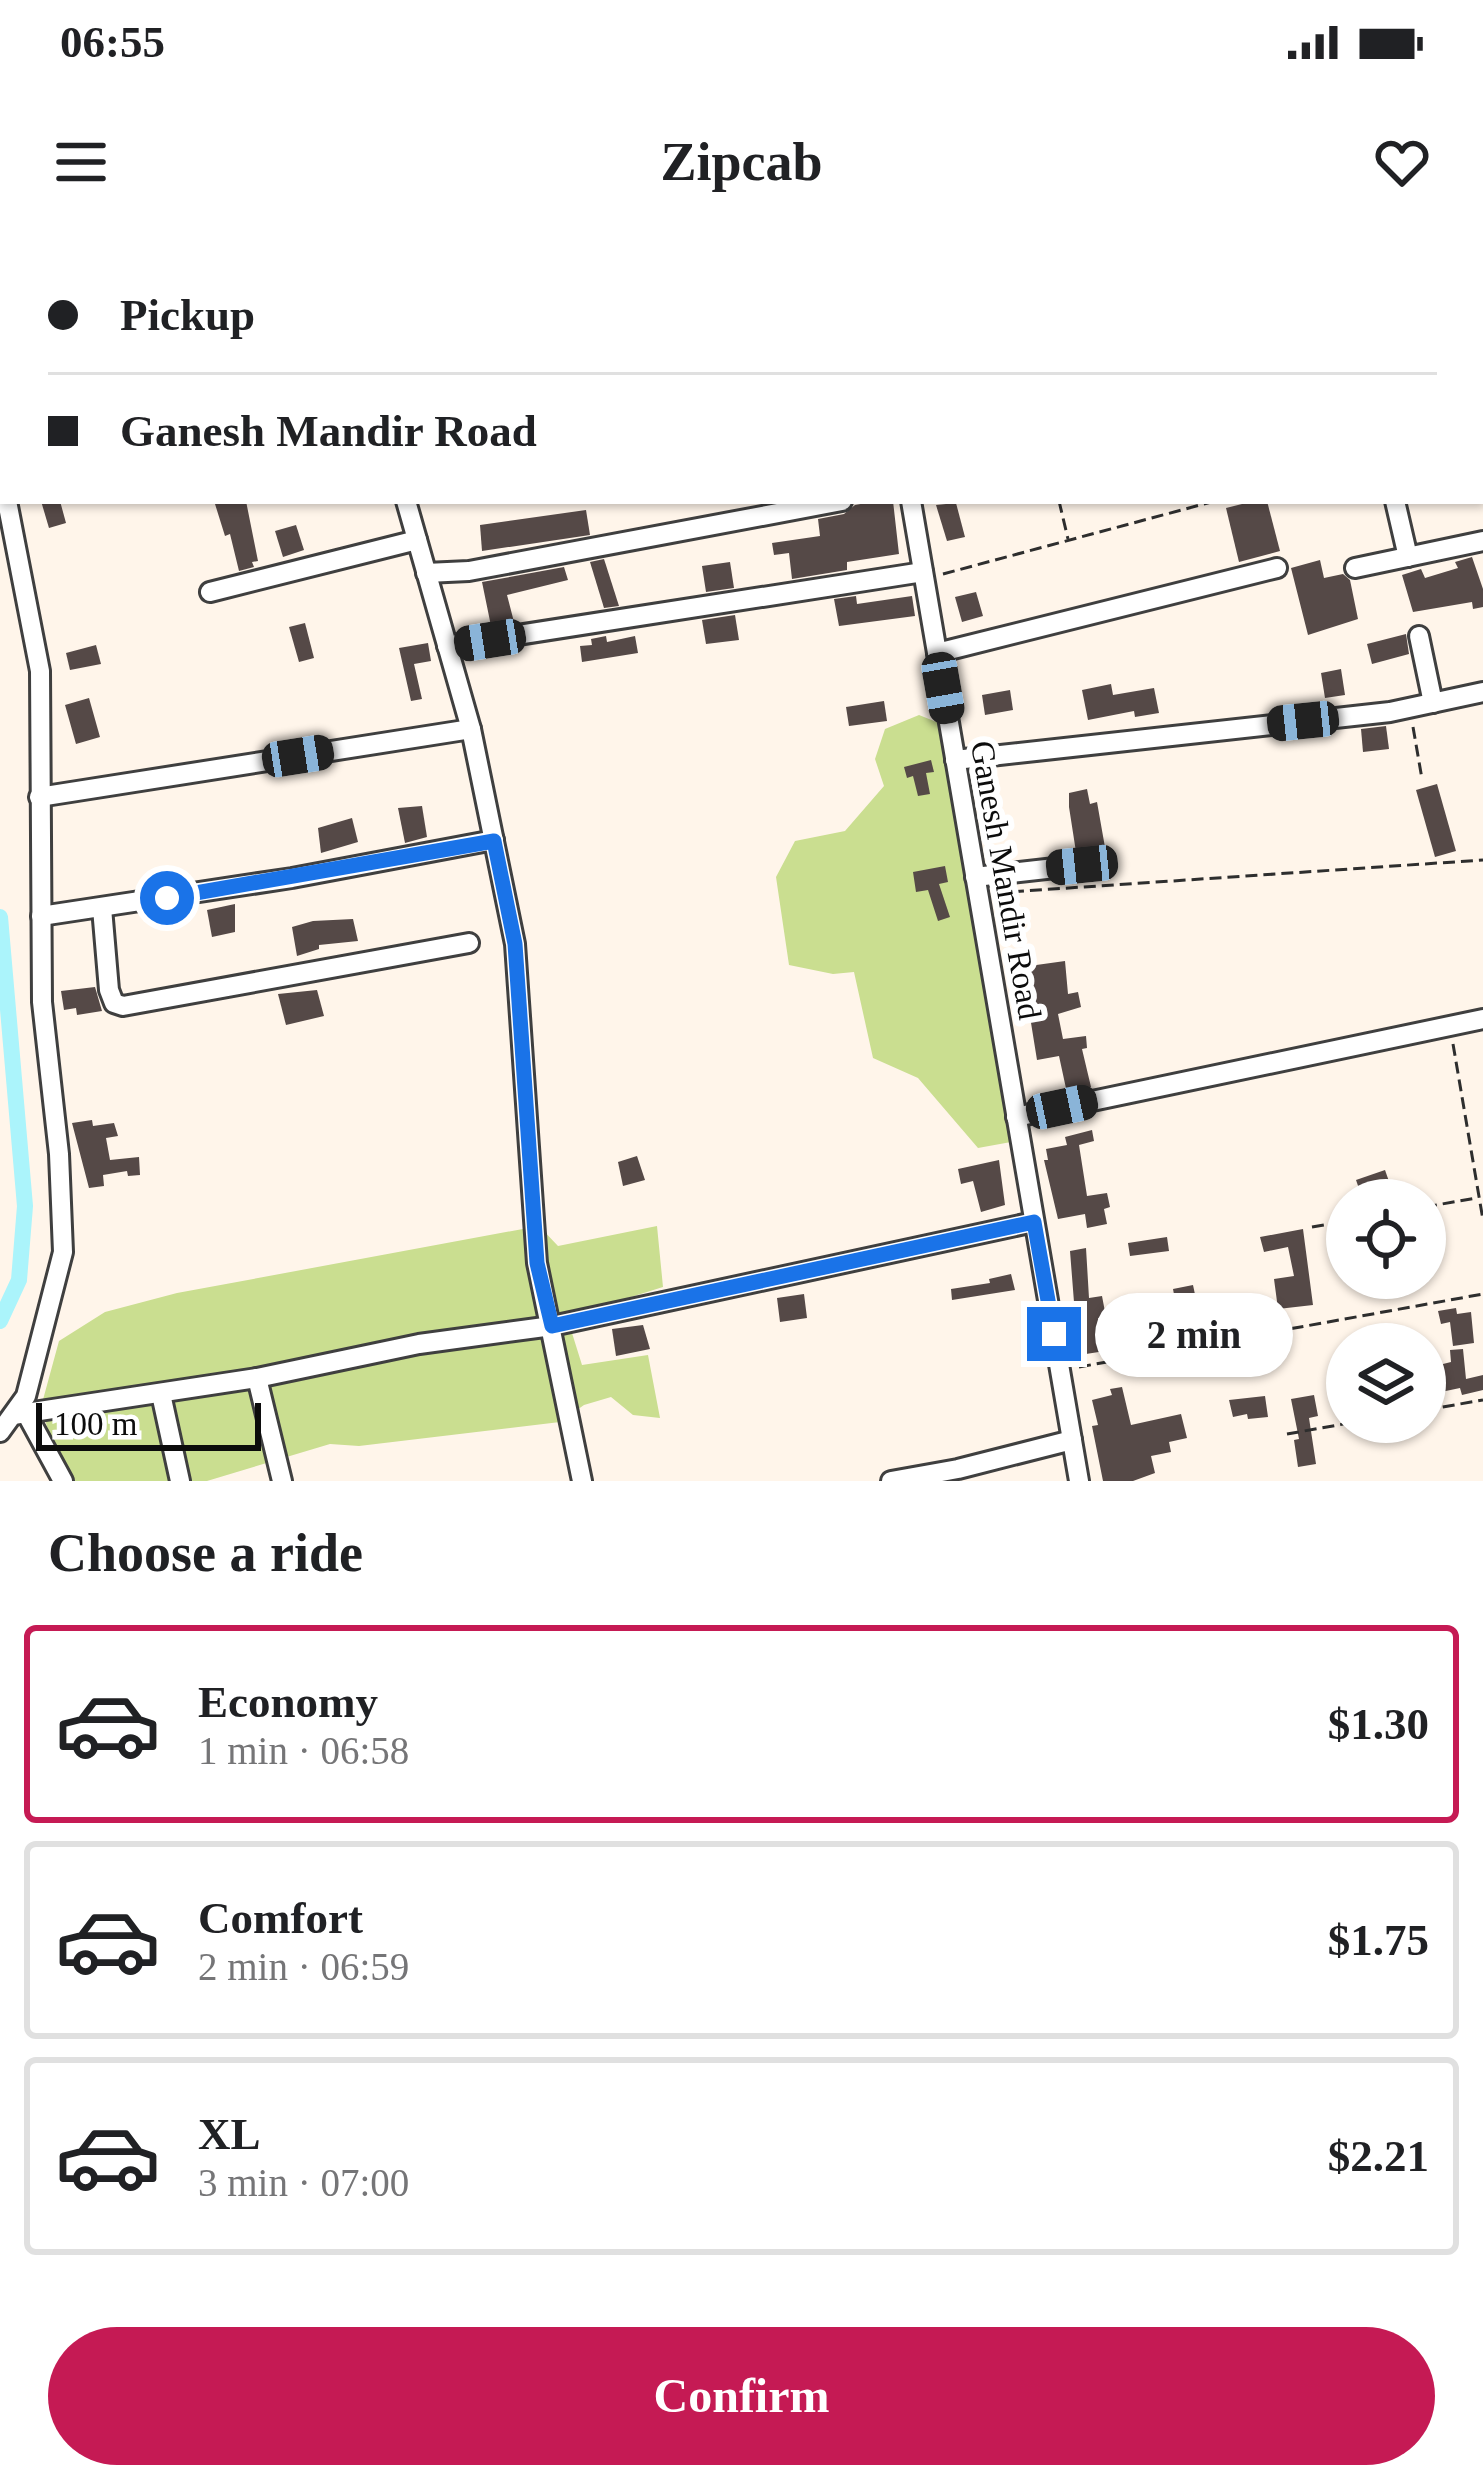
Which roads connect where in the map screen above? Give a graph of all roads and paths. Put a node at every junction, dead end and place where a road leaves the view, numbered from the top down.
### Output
1 (8, 504) edge
2 (407, 504) edge
3 (826, 504) edge
4 (912, 504) edge
5 (1060, 504) edge
6 (1204, 504) edge
7 (1397, 504) edge
8 (417, 539) junction
9 (1068, 541) junction
10 (1483, 541) edge
11 (1408, 557) junction
12 (1277, 568) dead end
13 (1355, 568) dead end
14 (426, 573) junction
15 (924, 575) junction
16 (210, 592) dead end
17 (1419, 636) dead end
18 (447, 646) junction
19 (937, 653) junction
20 (1483, 692) edge
21 (1433, 703) junction
22 (1410, 707) junction
23 (471, 730) junction
24 (955, 760) junction
25 (1422, 779) dead end
26 (39, 797) junction
27 (494, 841) junction
28 (1483, 860) edge
29 (1082, 865) dead end
30 (976, 886) junction
31 (102, 908) junction
32 (41, 916) junction
33 (469, 943) dead end
34 (1483, 1019) edge
35 (1452, 1039) dead end
36 (1016, 1117) junction
37 (1479, 1198) junction
38 (1446, 1204) edge
39 (1483, 1220) edge
40 (1034, 1222) junction
41 (1326, 1224) edge
42 (1312, 1226) dead end
43 (1483, 1294) edge
44 (552, 1326) junction
45 (1060, 1371) junction
46 (257, 1378) junction
47 (161, 1394) junction
48 (1483, 1400) edge
49 (1446, 1406) edge
50 (20, 1414) junction
51 (1326, 1427) edge
52 (0, 1432) edge
53 (1287, 1434) dead end
54 (1072, 1440) junction
55 (63, 1481) edge
56 (180, 1481) edge
57 (282, 1481) edge
58 (582, 1481) edge
59 (891, 1481) edge
60 (1079, 1481) edge

1 - 26 street
2 - 8 street
3 - 14 street
4 - 15 street, Ganesh Mandir Road
5 - 9 path
6 - 9 path
7 - 11 street
8 - 14 street
8 - 16 street
9 - 15 path
10 - 11 street
11 - 13 street
12 - 19 street
14 - 18 street
15 - 18 street
15 - 19 street, Ganesh Mandir Road
17 - 21 street
18 - 23 street
19 - 24 street, Ganesh Mandir Road
20 - 21 street
21 - 22 street
22 - 24 street
22 - 25 path
23 - 26 street
23 - 27 street
24 - 30 street, Ganesh Mandir Road
26 - 32 street
27 - 31 street
27 - 44 street
28 - 30 path
29 - 30 street
30 - 36 street, Ganesh Mandir Road
31 - 32 street
31 - 33 street
32 - 50 street
34 - 36 street
35 - 37 path
36 - 40 street, Ganesh Mandir Road
37 - 38 path
37 - 39 path
40 - 44 street
40 - 45 street, Ganesh Mandir Road
41 - 42 path
43 - 45 path
44 - 46 street
44 - 58 street
45 - 54 street, Ganesh Mandir Road
46 - 47 street
46 - 57 street
47 - 50 street
47 - 56 street
48 - 49 path
50 - 52 street
50 - 55 street
51 - 53 path
54 - 59 street
54 - 60 street, Ganesh Mandir Road

